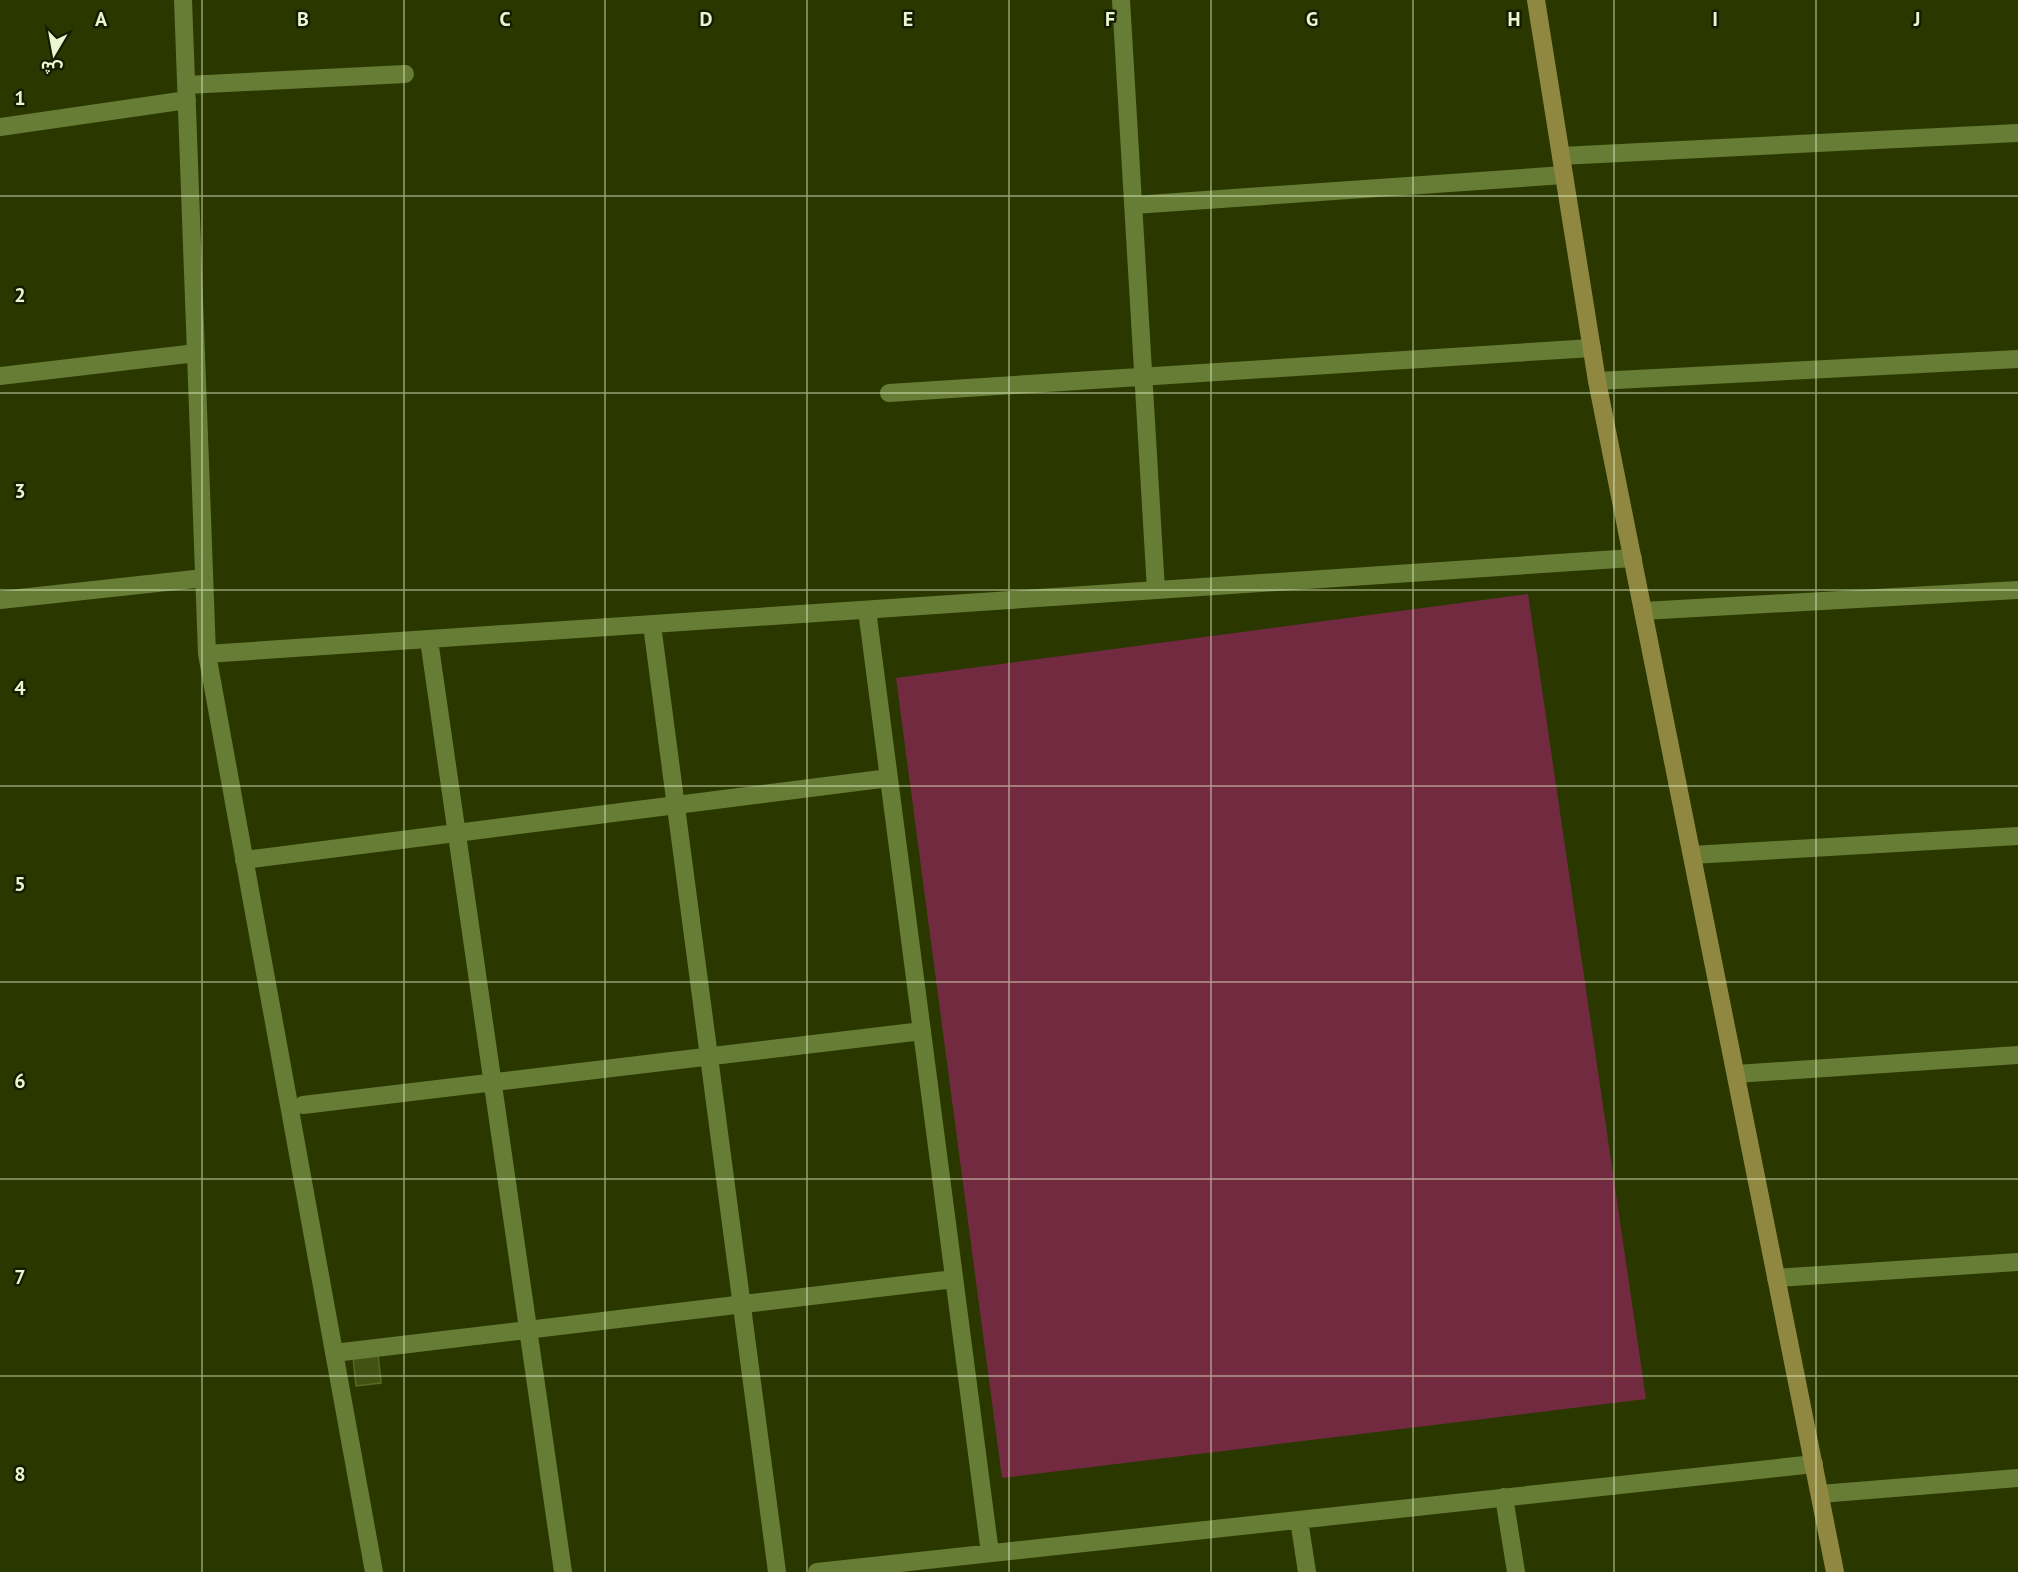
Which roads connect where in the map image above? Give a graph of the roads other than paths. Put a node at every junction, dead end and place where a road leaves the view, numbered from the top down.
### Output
1 (183, 0) edge
2 (1121, 0) edge
3 (1536, 0) edge
4 (405, 74) dead end
5 (187, 92) junction
6 (0, 127) edge
7 (2018, 133) edge
8 (1561, 156) junction
9 (1564, 175) junction
10 (1134, 205) junction
11 (1592, 348) junction
12 (196, 353) junction
13 (2018, 359) edge
14 (0, 376) edge
15 (1143, 377) junction
16 (1597, 381) junction
17 (889, 393) dead end
18 (1633, 558) junction
19 (204, 578) junction
20 (1156, 590) junction
21 (2018, 590) edge
22 (0, 600) edge
23 (867, 610) junction
24 (1643, 611) junction
25 (652, 625) junction
26 (429, 640) junction
27 (207, 654) junction
28 (888, 778) junction
29 (675, 805) junction
30 (456, 833) junction
31 (2018, 836) edge
32 (1692, 855) junction
33 (244, 860) junction
34 (922, 1031) junction
35 (2018, 1055) edge
36 (709, 1057) junction
37 (1736, 1074) junction
38 (493, 1082) junction
39 (303, 1105) dead end
40 (2018, 1262) edge
41 (1776, 1278) junction
42 (954, 1279) junction
43 (742, 1305) junction
44 (528, 1330) junction
45 (334, 1353) junction
46 (1814, 1464) junction
47 (2018, 1478) edge
48 (1820, 1494) junction
49 (1504, 1497) junction
50 (1299, 1520) junction
51 (990, 1553) junction
52 (374, 1572) edge
53 (563, 1572) edge
54 (777, 1572) edge
55 (817, 1572) edge
56 (1307, 1572) edge
57 (1516, 1572) edge
58 (1835, 1572) edge

1 - 5 street
2 - 10 street
3 - 8 street
4 - 5 street
5 - 6 street
5 - 12 street
7 - 8 street
8 - 9 street
9 - 10 street
9 - 11 street
10 - 15 street
11 - 15 street
11 - 16 street
12 - 14 street
12 - 19 street
13 - 16 street
15 - 17 street
15 - 20 street
16 - 18 street
18 - 20 street
18 - 24 street
19 - 22 street
19 - 27 street
20 - 23 street
21 - 24 street
23 - 25 street
23 - 28 street
24 - 32 street
25 - 26 street
25 - 29 street
26 - 27 street
26 - 30 street
27 - 33 street
28 - 29 street
28 - 34 street
29 - 30 street
29 - 36 street
30 - 33 street
30 - 38 street
31 - 32 street
32 - 37 street
33 - 45 street
34 - 36 street
34 - 42 street
35 - 37 street
36 - 38 street
36 - 43 street
37 - 41 street
38 - 39 street
38 - 44 street
40 - 41 street
41 - 46 street
42 - 43 street
42 - 51 street
43 - 44 street
43 - 54 street
44 - 45 street
44 - 53 street
45 - 52 street
46 - 48 street
46 - 49 street
47 - 48 street
48 - 58 street
49 - 50 street
49 - 57 street
50 - 51 street
50 - 56 street
51 - 55 street

